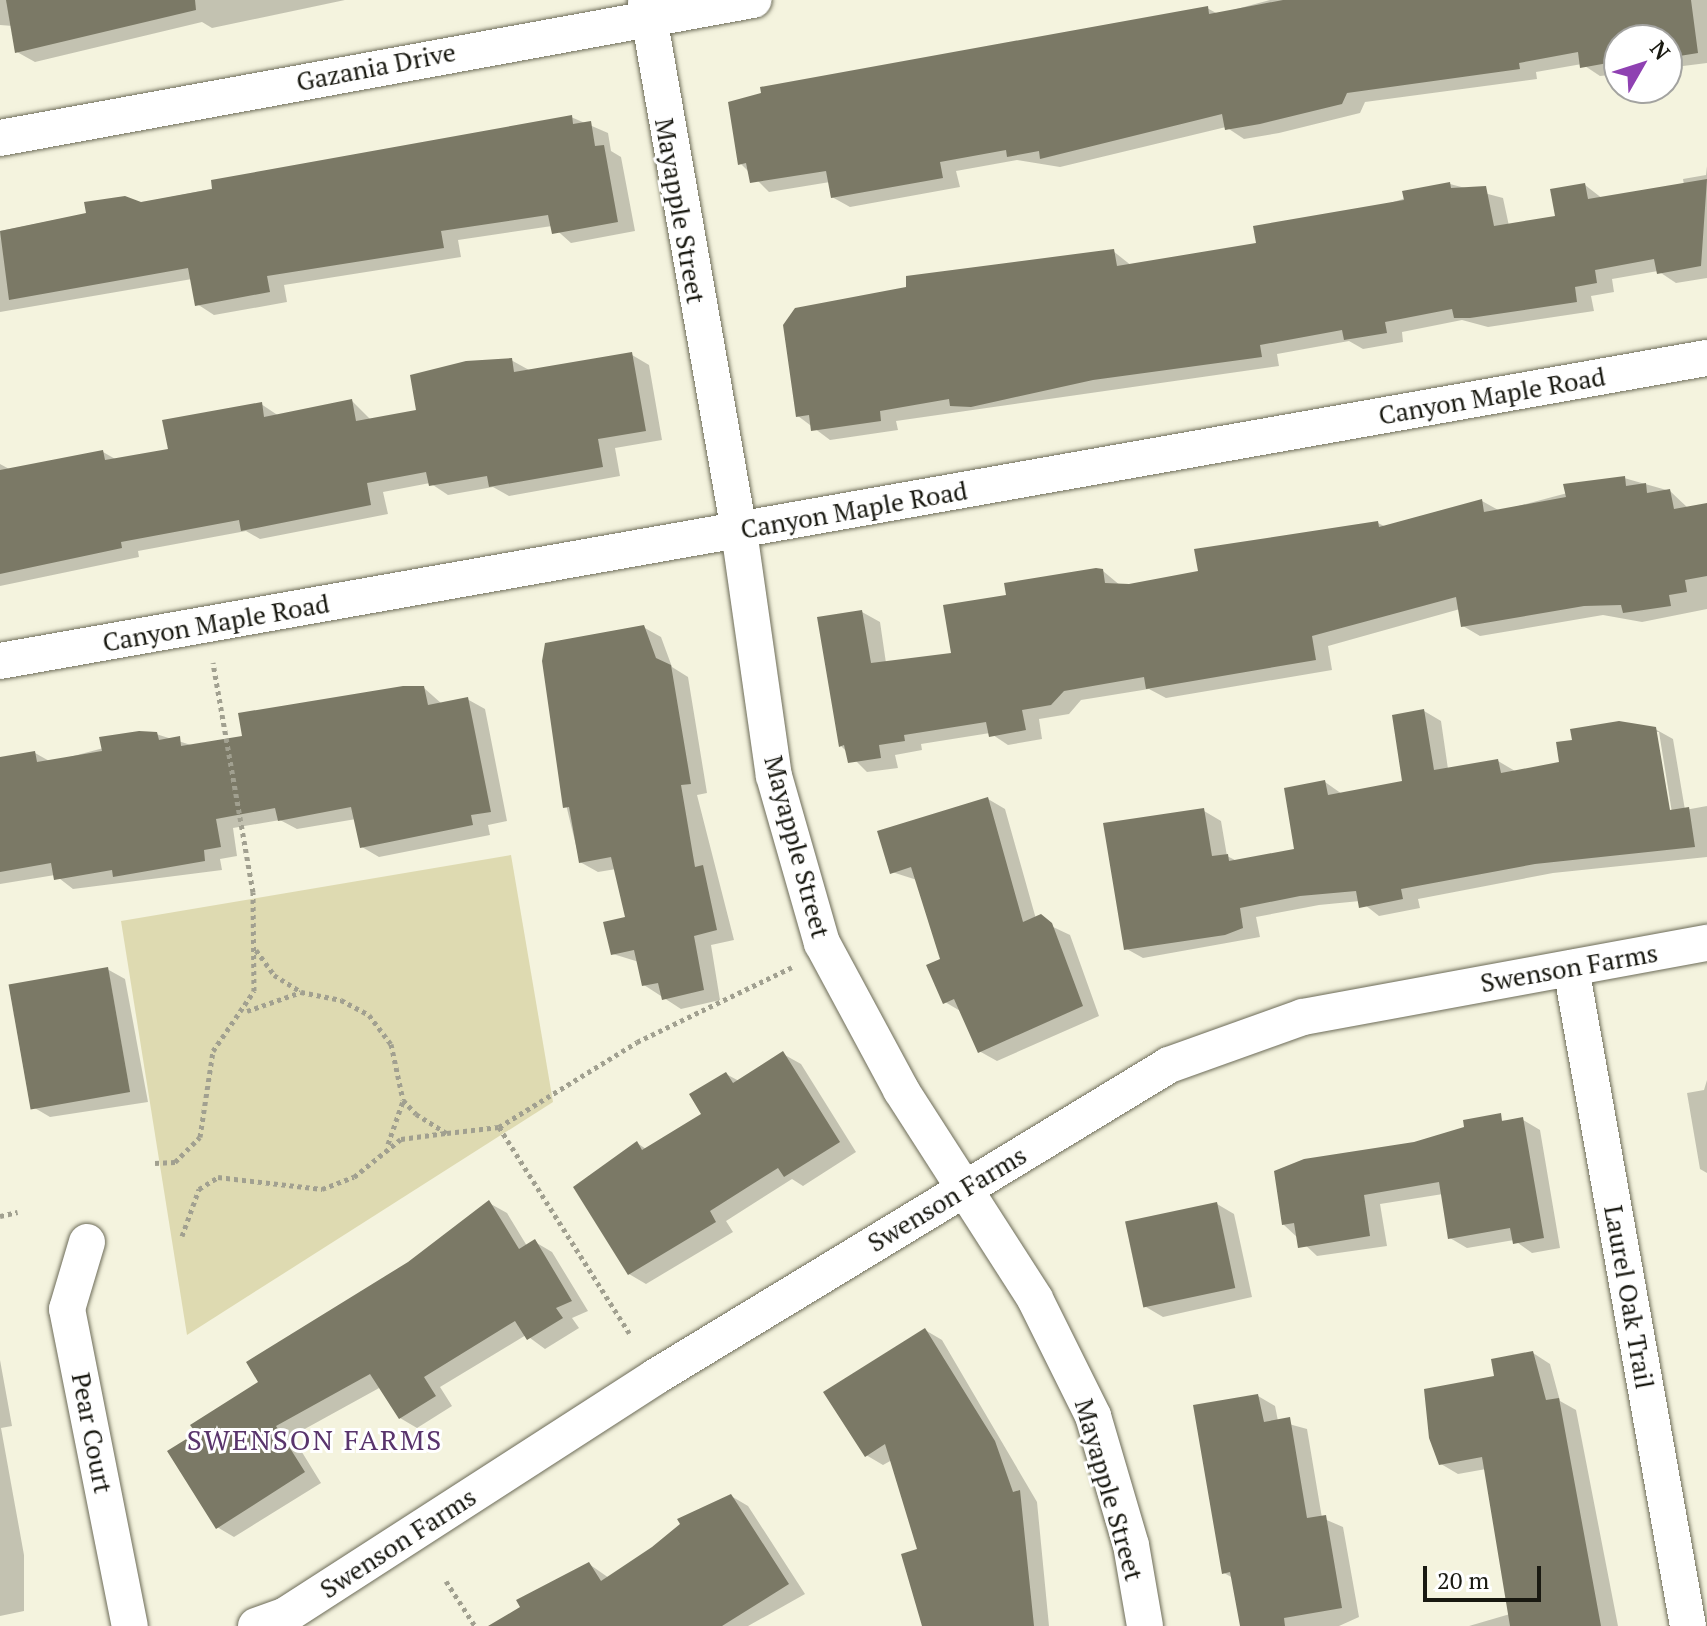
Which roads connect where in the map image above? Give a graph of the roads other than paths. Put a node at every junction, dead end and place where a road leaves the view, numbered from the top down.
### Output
1 (753, 0) edge
2 (647, 8) edge
3 (0, 138) edge
4 (1707, 358) edge
5 (739, 531) junction
6 (0, 661) edge
7 (1707, 943) edge
8 (1571, 968) junction
9 (965, 1187) junction
10 (87, 1242) dead end
11 (130, 1626) edge
12 (256, 1626) edge
13 (1145, 1626) edge
14 (1688, 1626) edge

1 - 2 street, Gazania Drive
2 - 3 street, Gazania Drive
2 - 5 street, Mayapple Street
4 - 5 street, Canyon Maple Road
5 - 6 street, Canyon Maple Road
5 - 9 street, Mayapple Street
7 - 8 street, Swenson Farms
8 - 9 street, Swenson Farms
8 - 14 street, Laurel Oak Trail
9 - 12 street, Swenson Farms
9 - 13 street, Mayapple Street
10 - 11 street, Pear Court

